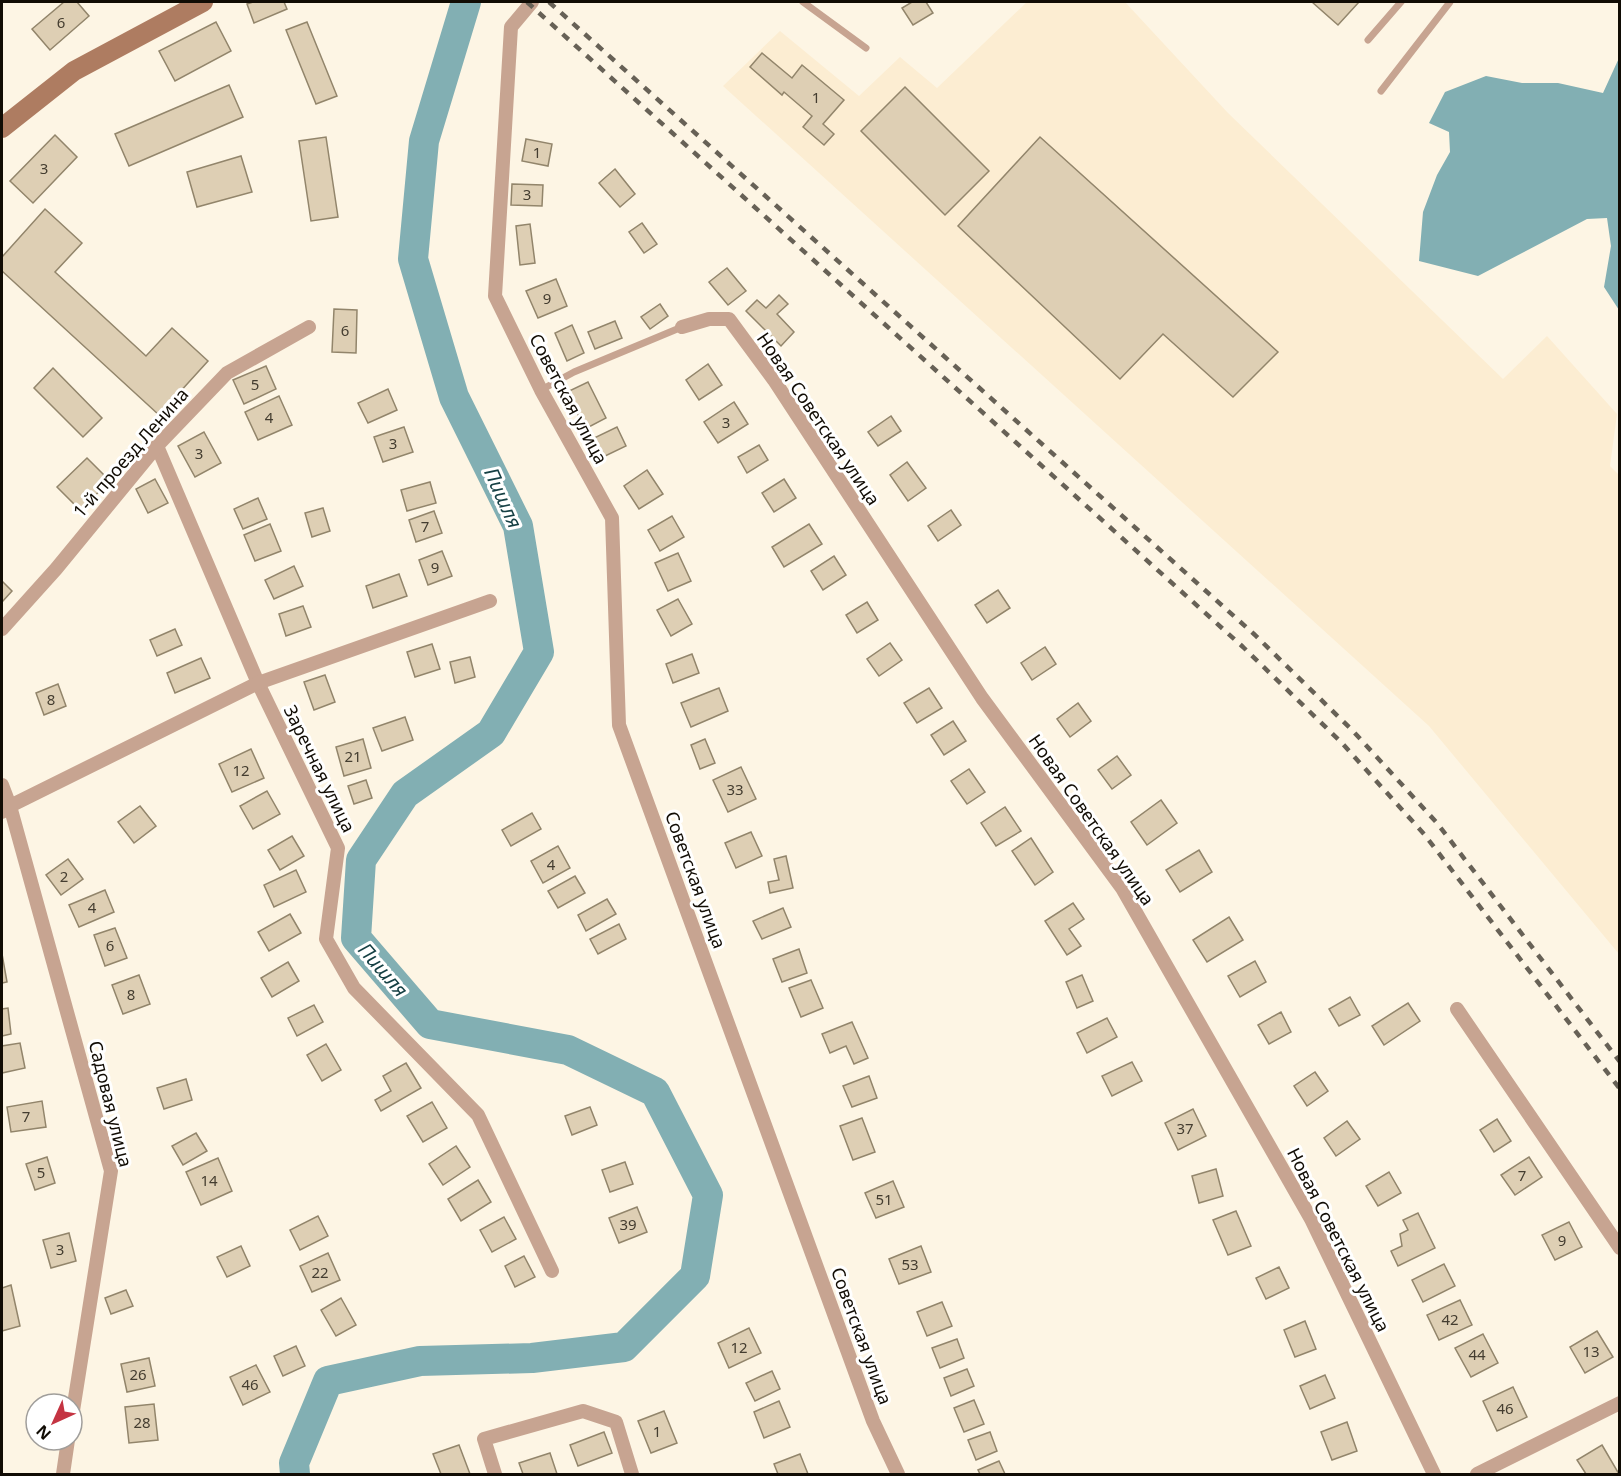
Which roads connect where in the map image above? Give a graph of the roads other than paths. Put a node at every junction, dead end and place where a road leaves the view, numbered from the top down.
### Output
1 (203, 2) edge
2 (532, 2) edge
3 (803, 2) edge
4 (1401, 2) edge
5 (1450, 2) edge
6 (1368, 40) dead end
7 (866, 48) dead end
8 (1381, 91) dead end
9 (2, 128) edge
10 (309, 327) dead end
11 (682, 327) joint
12 (542, 390) junction
13 (157, 446) junction
14 (490, 602) dead end
15 (2, 629) edge
16 (258, 683) junction
17 (2, 785) edge
18 (6, 809) edge
19 (1457, 1009) dead end
20 (1620, 1248) edge
21 (552, 1271) dead end
22 (76, 1392) edge
23 (1620, 1403) edge
24 (66, 1452) edge
25 (63, 1474) edge
26 (495, 1474) edge
27 (632, 1474) edge
28 (898, 1474) edge
29 (1434, 1474) edge
30 (1477, 1474) edge

1 - 9 main road
2 - 12 street, Советская улица
3 - 7 lane
4 - 6 lane
5 - 8 lane
10 - 13 street, 1-й проезд Ленина
11 - 12 lane
11 - 29 street, Новая Советская улица
12 - 28 street, Советская улица
13 - 15 street, 1-й проезд Ленина
13 - 16 street, Заречная улица
14 - 16 street
16 - 18 street
16 - 21 street, Заречная улица
17 - 18 street, Садовая улица
18 - 22 street, Садовая улица
19 - 20 street
23 - 30 street
24 - 25 street
26 - 27 street

